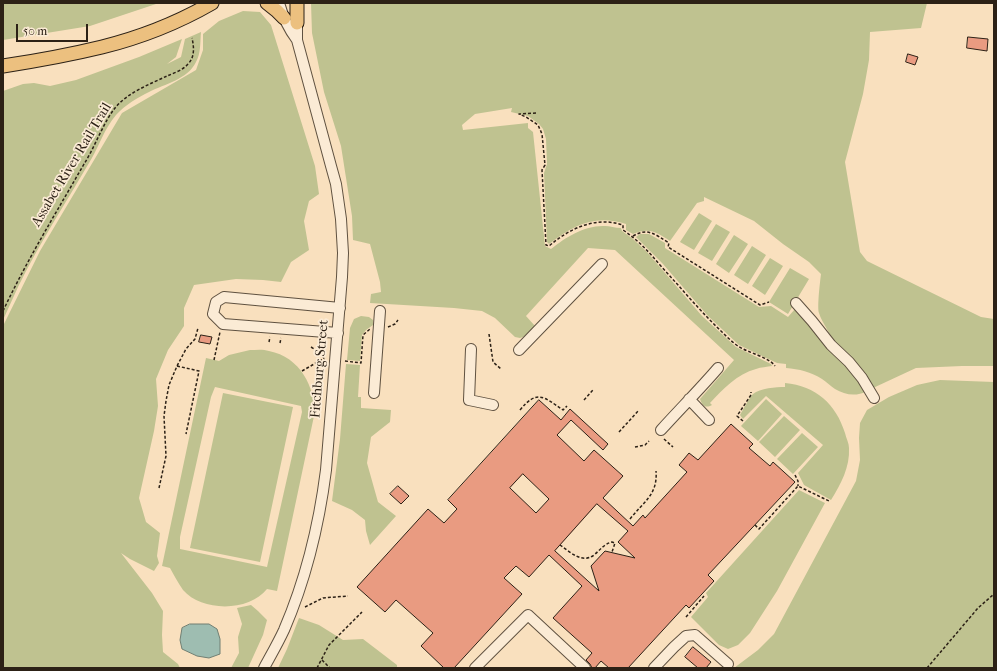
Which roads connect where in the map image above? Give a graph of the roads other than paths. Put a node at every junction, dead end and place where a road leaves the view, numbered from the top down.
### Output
1 (212, 3) edge
2 (267, 3) edge
3 (279, 3) edge
4 (292, 3) edge
5 (298, 3) edge
6 (284, 18) junction
7 (297, 23) junction
8 (297, 40) junction
9 (3, 66) edge
10 (602, 264) dead end
11 (796, 303) dead end
12 (340, 308) junction
13 (380, 311) dead end
14 (338, 333) junction
15 (471, 349) dead end
16 (519, 350) dead end
17 (718, 368) dead end
18 (374, 393) dead end
19 (874, 398) dead end
20 (689, 399) junction
21 (492, 405) dead end
22 (709, 420) dead end
23 (662, 433) road end
24 (728, 664) dead end
25 (264, 668) edge
26 (475, 668) edge
27 (585, 668) edge
28 (654, 668) edge

1 - 9 main road
2 - 6 main road
3 - 6 street
4 - 7 street
5 - 7 main road
6 - 8 street
7 - 8 street
8 - 12 street, Fitchburg Street
10 - 16 street
11 - 19 street
12 - 14 street, Fitchburg Street
12 - 14 street
13 - 18 street
14 - 25 street, Fitchburg Street
15 - 21 street
17 - 20 street
20 - 22 street
20 - 23 street
24 - 28 street
26 - 27 street

